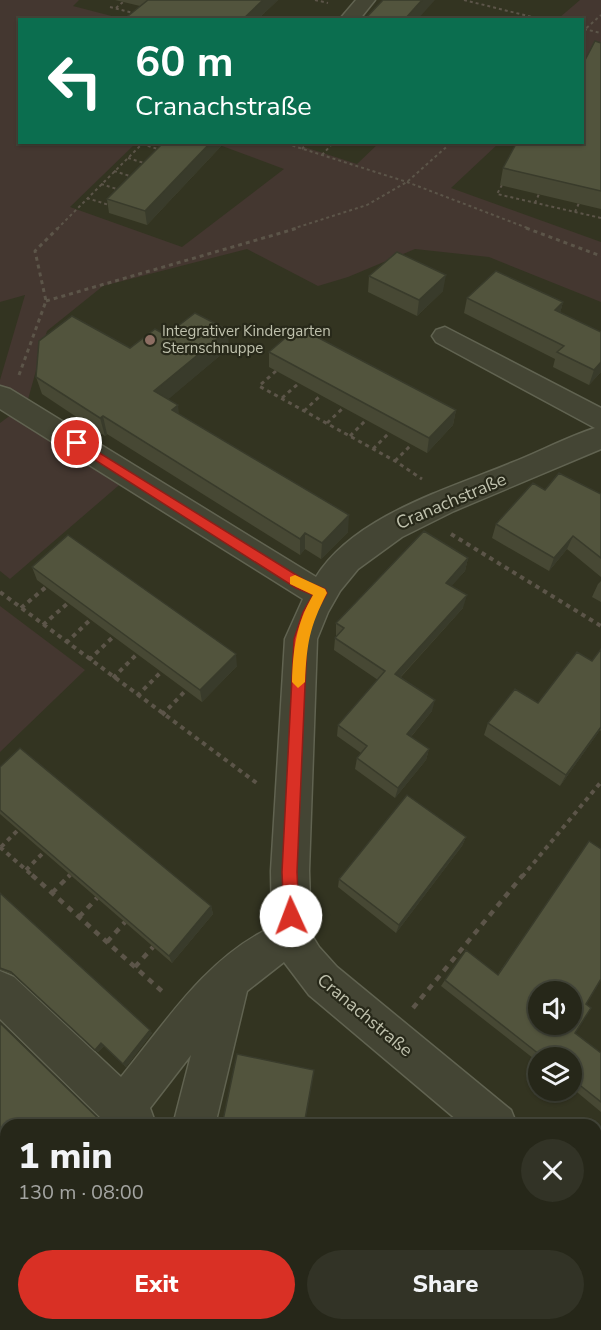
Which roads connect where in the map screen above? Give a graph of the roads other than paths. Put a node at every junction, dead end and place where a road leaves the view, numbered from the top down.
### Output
1 (366, 0) edge
2 (350, 18) edge
3 (445, 336) dead end
4 (3, 398) edge
5 (601, 420) edge
6 (601, 437) edge
7 (321, 593) junction
8 (292, 938) junction
9 (229, 981) junction
10 (0, 991) edge
11 (126, 1117) edge
12 (195, 1119) edge
13 (489, 1119) edge

1 - 2 street
3 - 5 street
4 - 7 street
6 - 7 street, Cranachstraße
7 - 8 street, Cranachstraße
8 - 9 street
8 - 13 street, Cranachstraße
9 - 11 street
9 - 12 street
10 - 11 street

